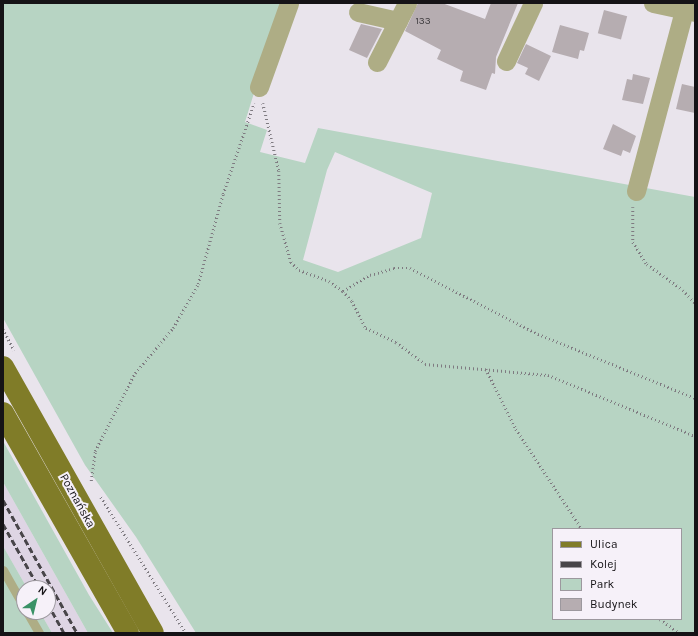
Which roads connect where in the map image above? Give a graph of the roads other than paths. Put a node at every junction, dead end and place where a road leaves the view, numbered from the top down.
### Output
1 (289, 3) edge
2 (407, 3) edge
3 (533, 3) edge
4 (653, 3) edge
5 (692, 9) edge
6 (358, 12) dead end
7 (398, 21) junction
8 (506, 61) dead end
9 (377, 62) dead end
10 (259, 87) road end
11 (636, 191) road end
12 (3, 368) edge
13 (3, 413) edge
14 (3, 570) edge
15 (16, 593) edge
16 (32, 620) edge
17 (39, 633) edge
18 (128, 633) edge
19 (153, 633) edge

1 - 10 street
2 - 7 street
3 - 8 street
4 - 5 street
5 - 11 street
6 - 7 street
7 - 9 street
12 - 19 main road, Poznańska
13 - 18 main road, Poznańska
14 - 15 lane
16 - 17 lane

